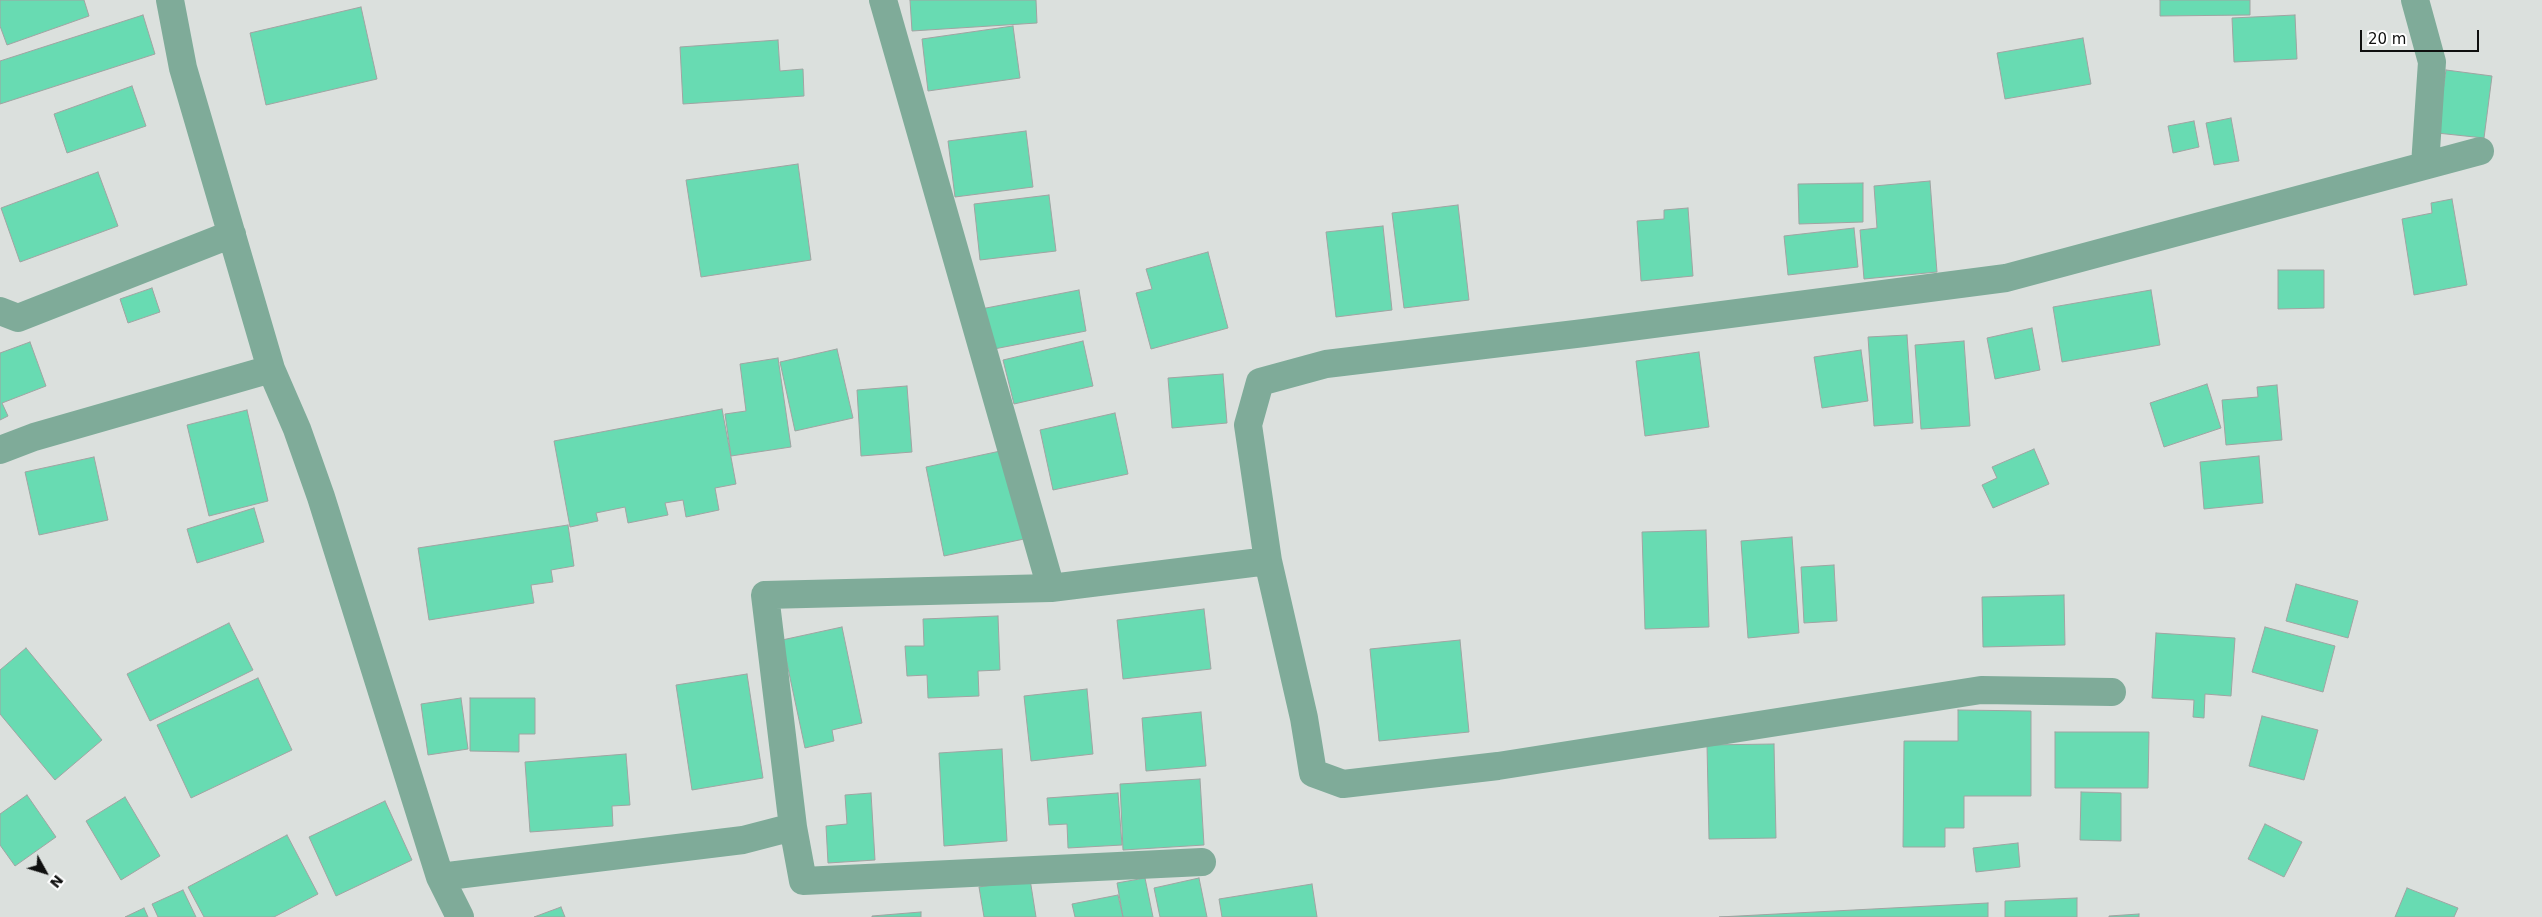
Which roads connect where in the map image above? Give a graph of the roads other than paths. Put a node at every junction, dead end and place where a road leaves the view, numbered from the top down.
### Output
1 (170, 0) edge
2 (882, 0) edge
3 (2415, 0) edge
4 (2480, 151) dead end
5 (2425, 165) junction
6 (232, 234) junction
7 (0, 311) edge
8 (272, 369) junction
9 (0, 450) edge
10 (1268, 561) junction
11 (1051, 588) junction
12 (2112, 692) dead end
13 (793, 827) junction
14 (1202, 862) dead end
15 (440, 877) junction
16 (460, 917) edge

1 - 6 street
2 - 11 street
3 - 5 street
4 - 5 street
5 - 10 street
6 - 7 street
6 - 8 street
8 - 9 street
8 - 15 street
10 - 11 street
10 - 12 street
11 - 13 street
13 - 14 street
13 - 15 street
15 - 16 street

